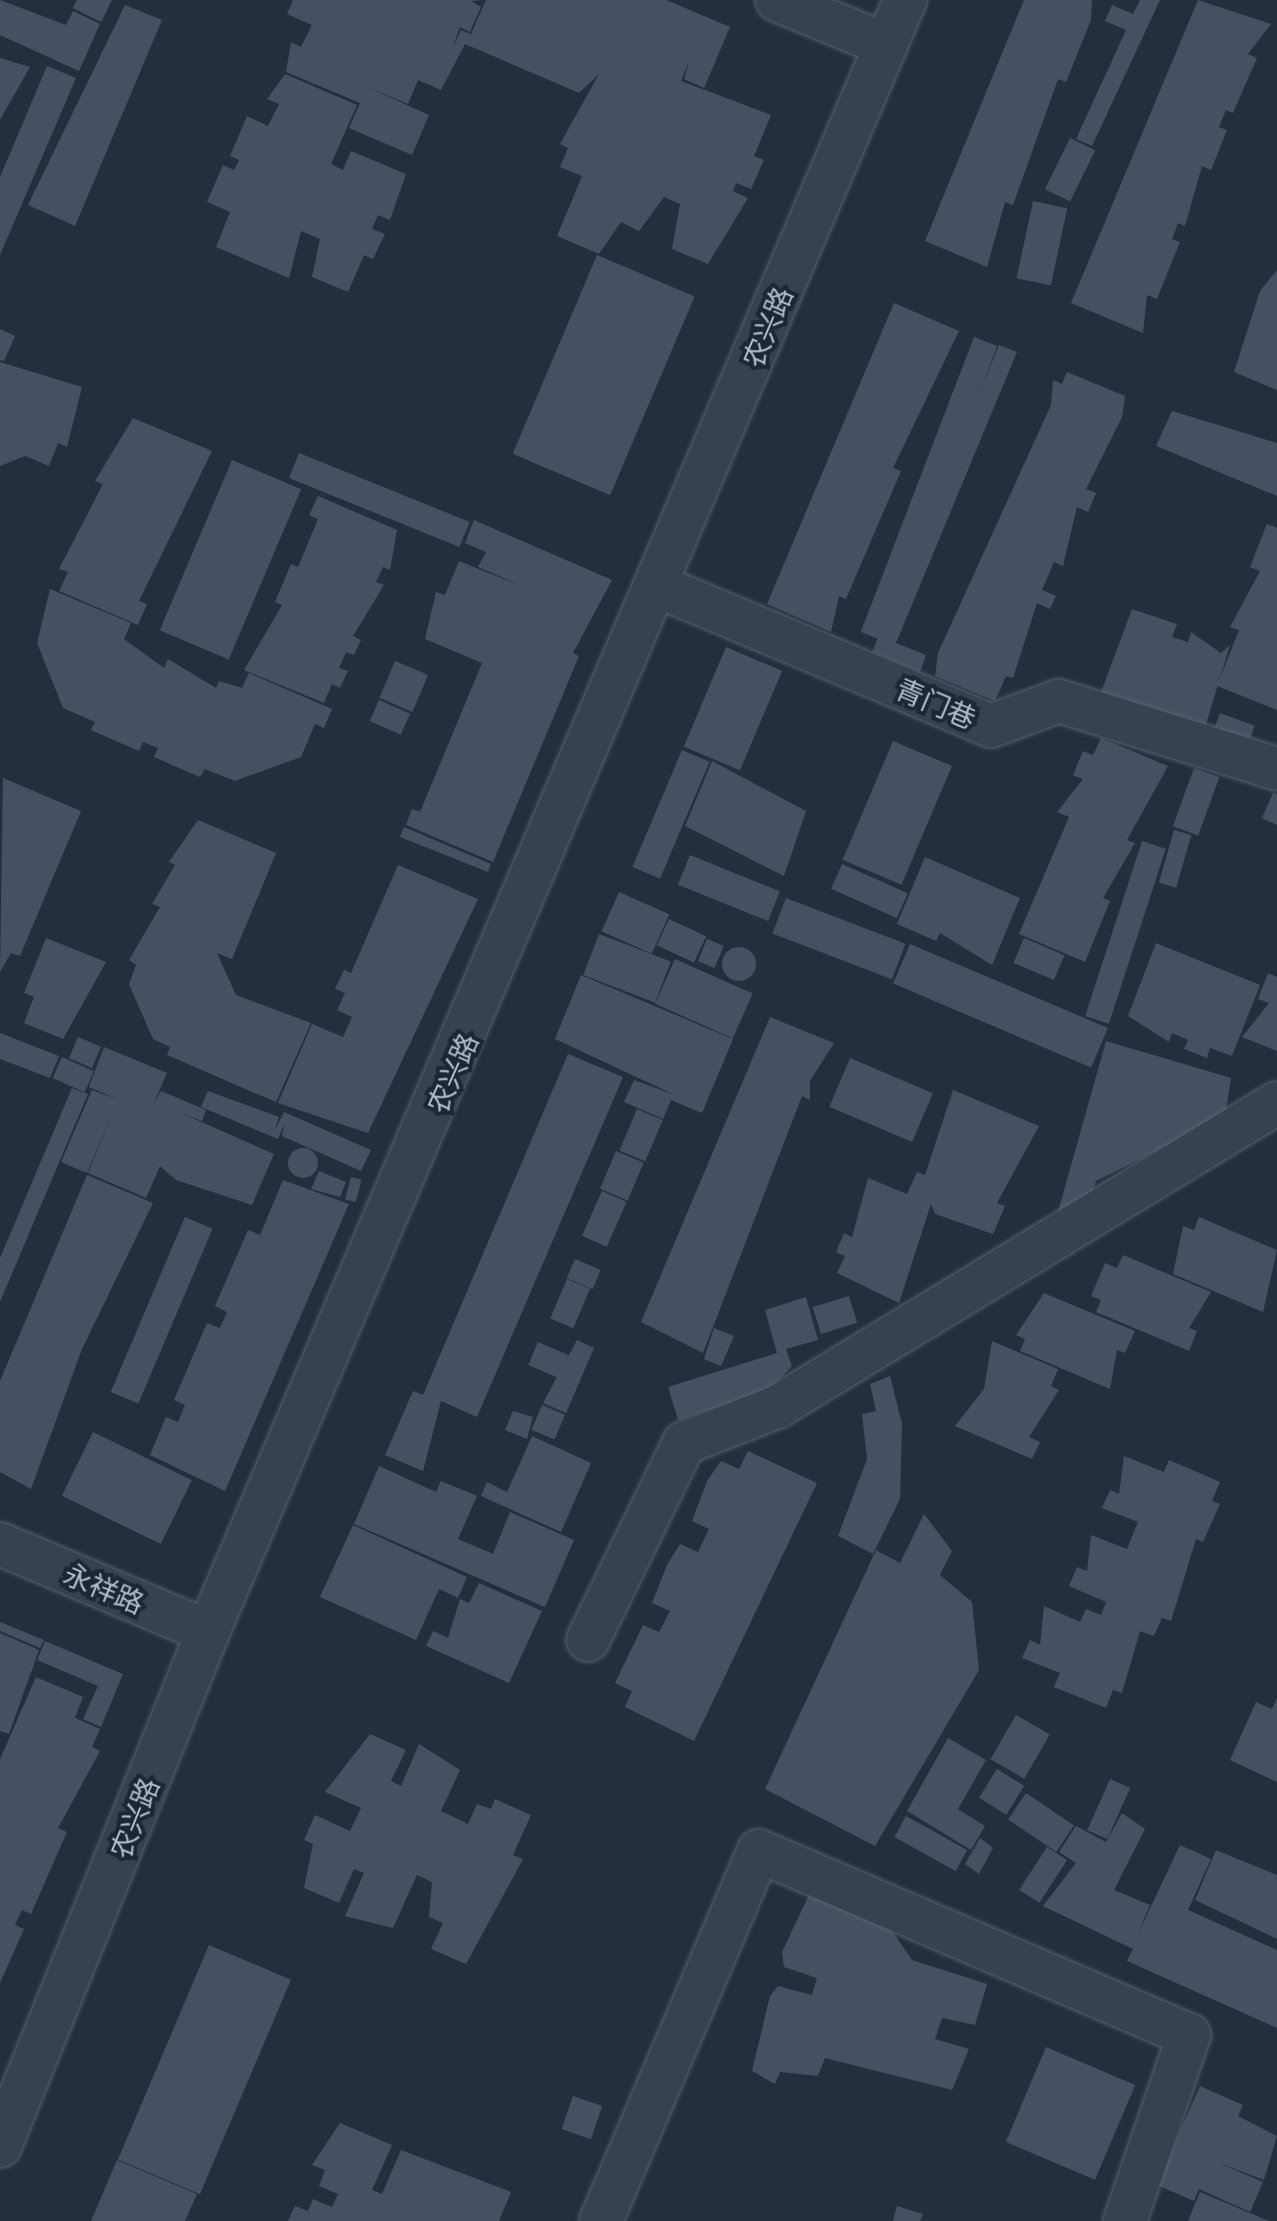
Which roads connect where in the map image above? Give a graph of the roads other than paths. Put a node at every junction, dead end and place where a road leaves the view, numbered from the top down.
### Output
1 (777, 0) edge
2 (905, 0) edge
3 (886, 45) junction
4 (658, 586) junction
5 (1277, 769) edge
6 (1277, 1103) edge
7 (0, 1544) edge
8 (208, 1632) junction
9 (588, 1640) dead end
10 (0, 2146) edge
11 (601, 2221) edge
12 (1125, 2221) edge

1 - 3 street
2 - 3 street, 农兴路
3 - 4 street, 农兴路
4 - 5 street, 青门巷
4 - 8 street, 农兴路
6 - 9 street
7 - 8 street, 永祥路
8 - 10 street, 农兴路
11 - 12 street

